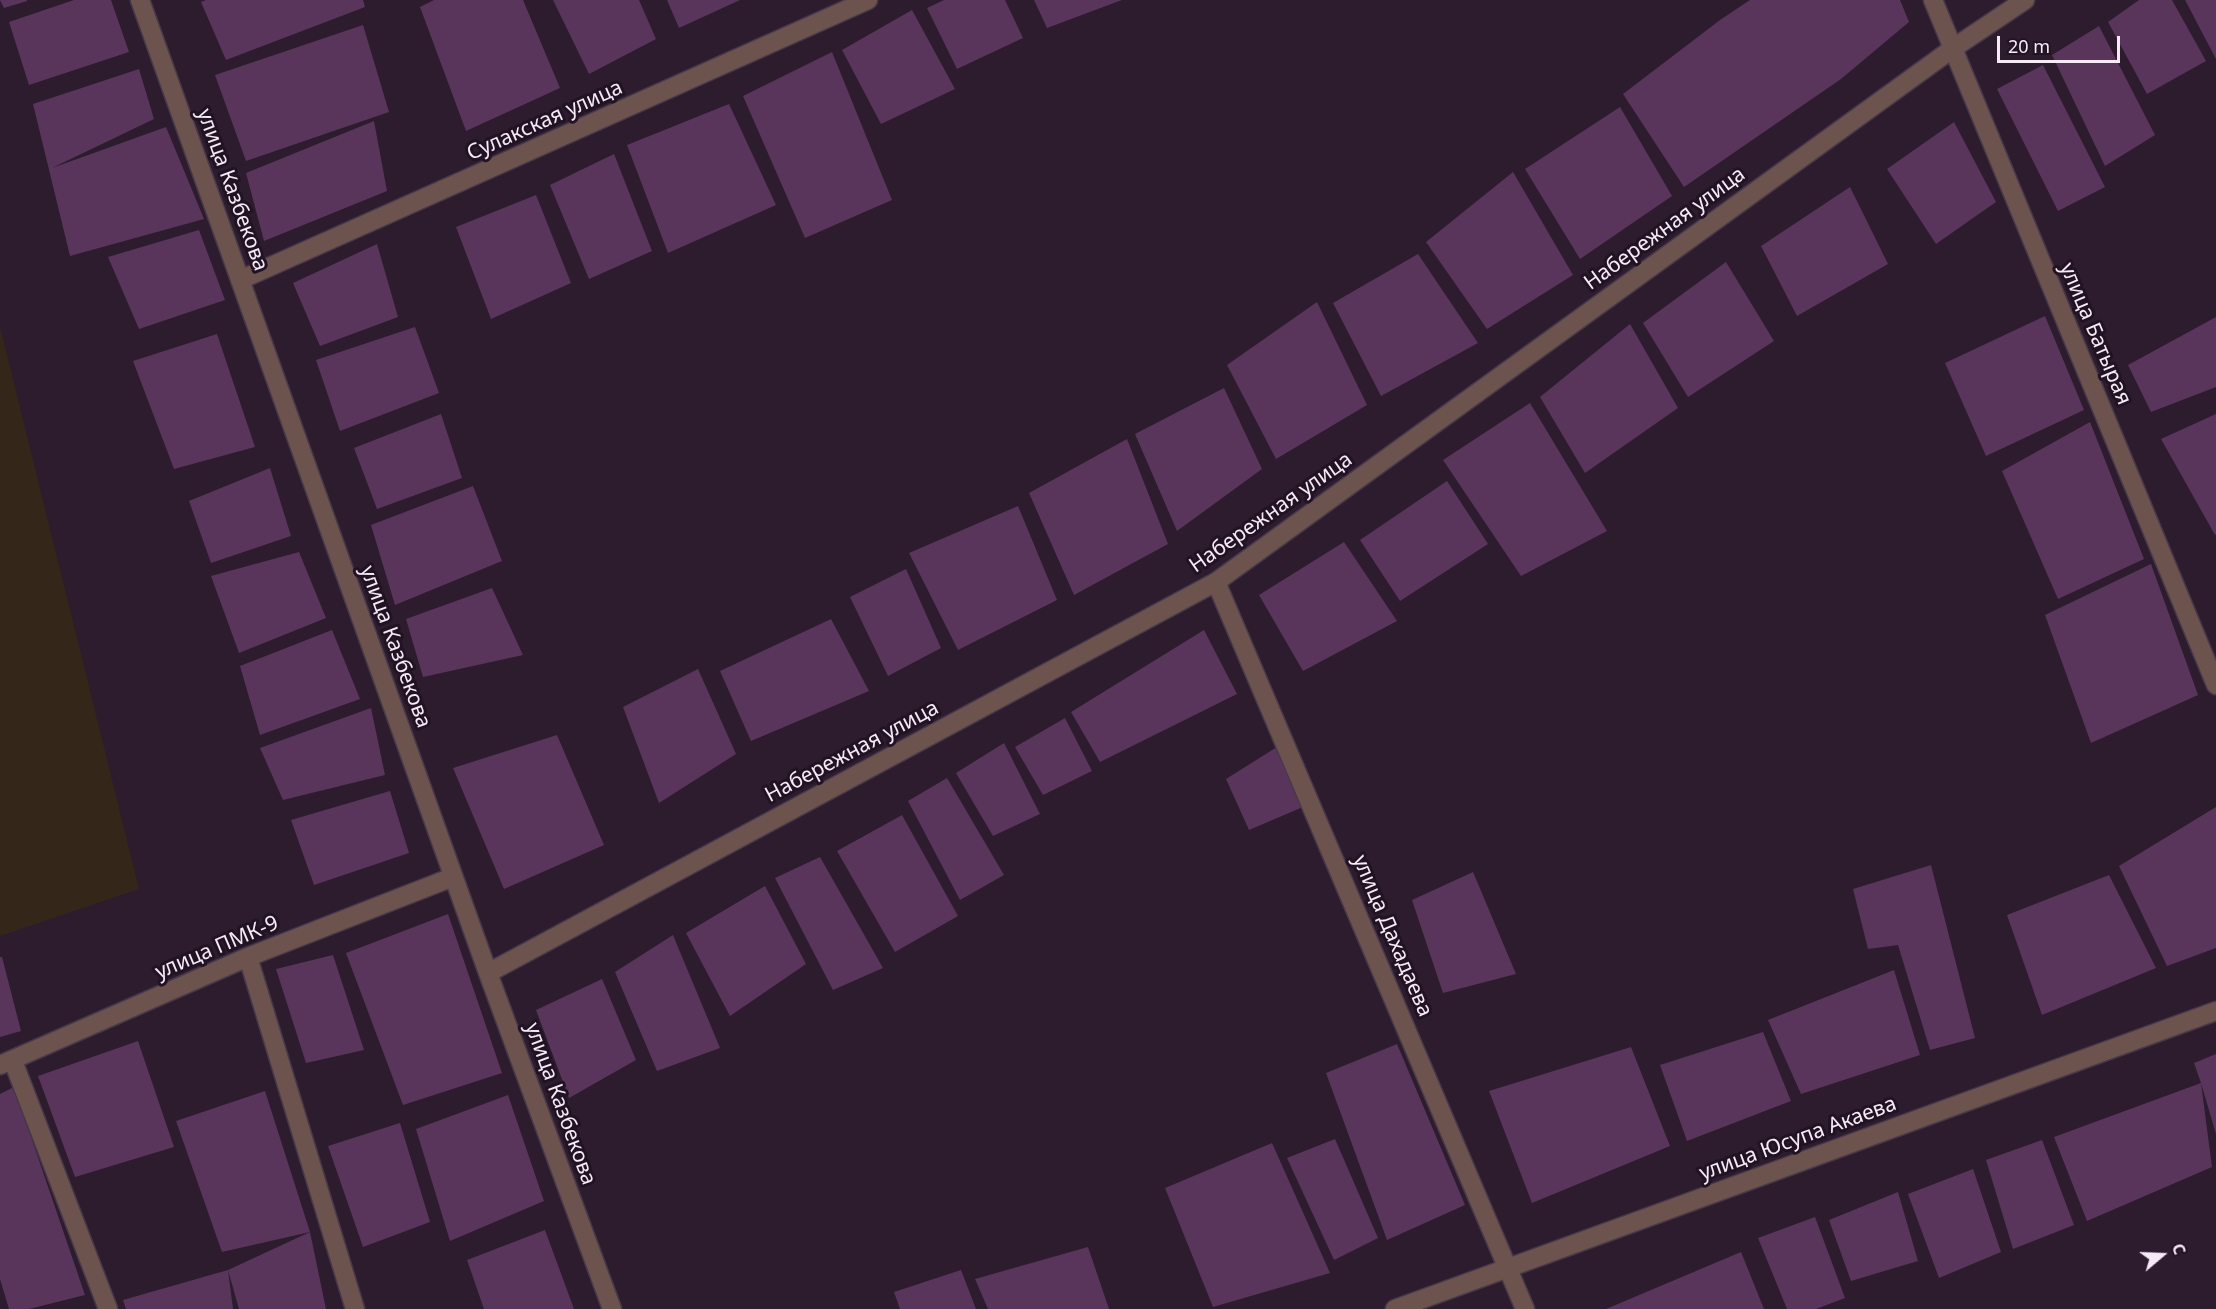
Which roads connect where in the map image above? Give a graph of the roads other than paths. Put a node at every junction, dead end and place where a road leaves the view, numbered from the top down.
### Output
1 (140, 0) edge
2 (867, 0) edge
3 (1933, 0) edge
4 (2025, 0) edge
5 (1952, 49) junction
6 (240, 280) junction
7 (1216, 582) junction
8 (2216, 686) edge
9 (453, 877) junction
10 (248, 957) junction
11 (488, 974) junction
12 (2216, 1011) edge
13 (7, 1063) edge
14 (1509, 1267) junction
15 (108, 1309) edge
16 (356, 1309) edge
17 (612, 1309) edge
18 (1395, 1309) edge
19 (1525, 1309) edge

1 - 6 street, улица Казбекова
2 - 6 street, Сулакская улица
3 - 5 street, улица Батырая
4 - 5 street, Набережная улица
5 - 7 street, Набережная улица
5 - 8 street, улица Батырая
6 - 9 street, улица Казбекова
7 - 11 street, Набережная улица
7 - 14 street, улица Дахадаева
9 - 10 street, улица ПМК-9
9 - 11 street, улица Казбекова
10 - 13 street, улица ПМК-9
10 - 16 street
11 - 17 street, улица Казбекова
12 - 14 street, улица Юсупа Акаева
13 - 15 street
14 - 18 street, улица Юсупа Акаева
14 - 19 street, улица Дахадаева

